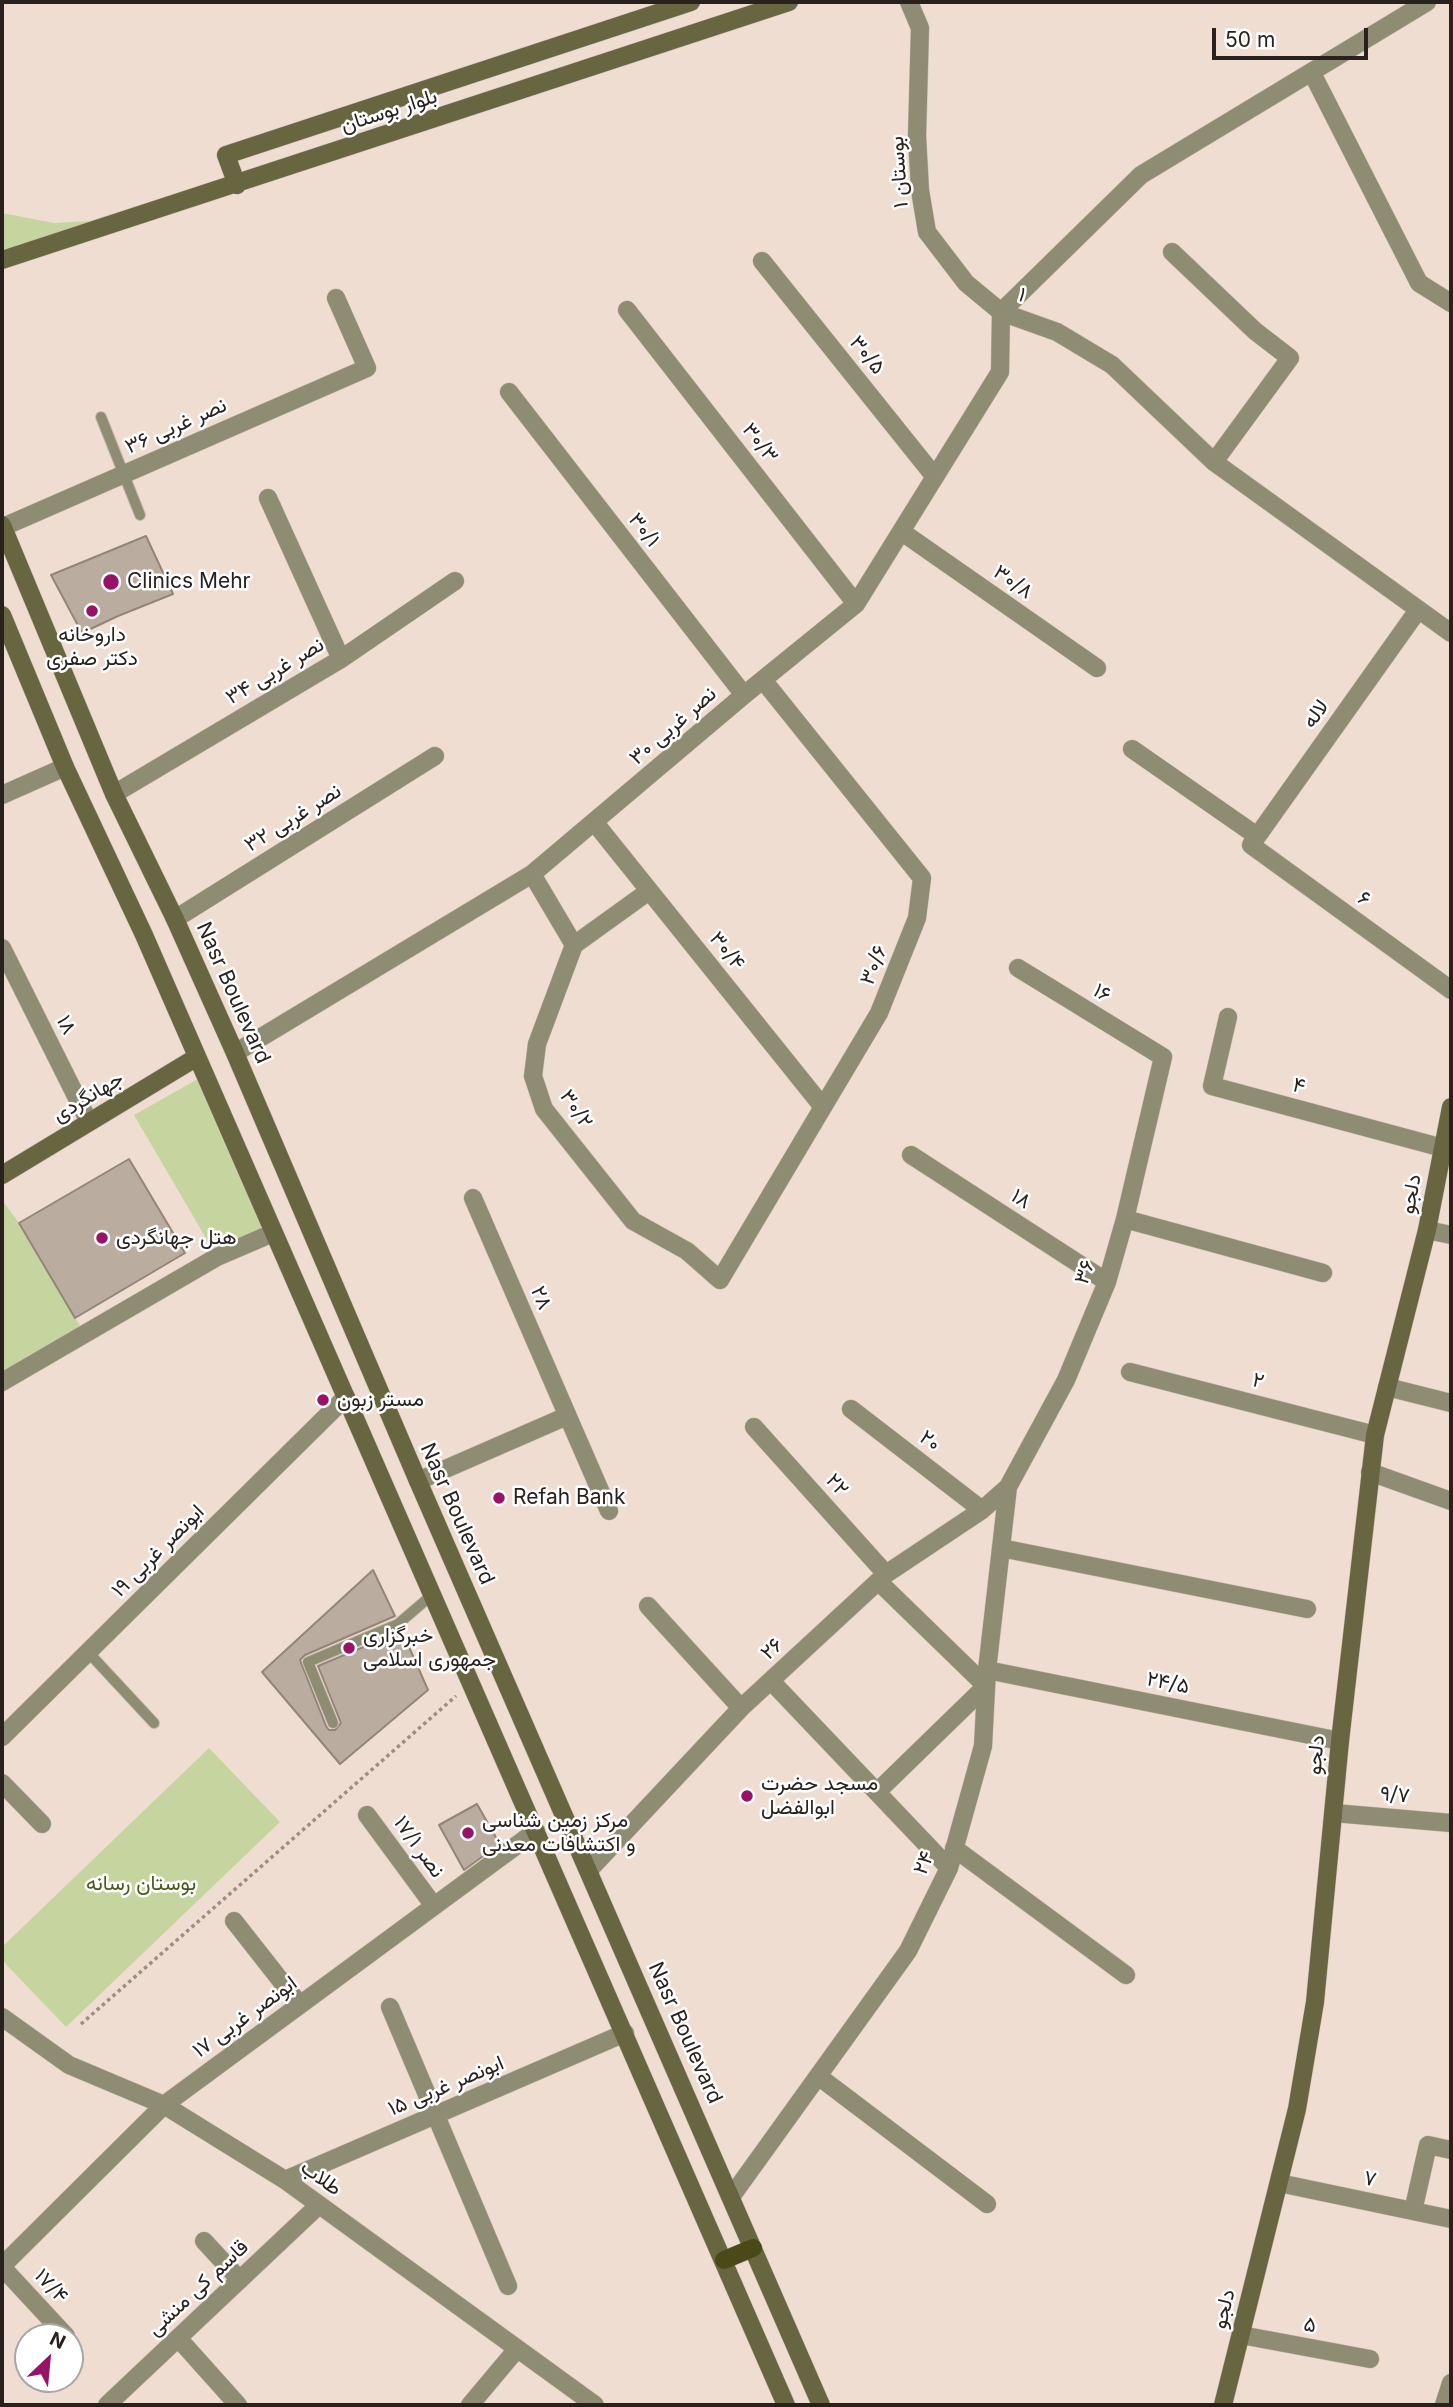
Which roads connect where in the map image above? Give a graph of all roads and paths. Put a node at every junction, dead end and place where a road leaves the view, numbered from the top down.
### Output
1 (691, 2) edge
2 (789, 2) edge
3 (909, 2) edge
4 (1427, 2) edge
5 (1312, 73) junction
6 (237, 185) junction
7 (1172, 252) dead end
8 (2, 260) edge
9 (762, 261) dead end
10 (336, 298) dead end
11 (1451, 303) edge
12 (627, 310) dead end
13 (1001, 312) junction
14 (509, 392) dead end
15 (101, 417) dead end
16 (1214, 462) junction
17 (123, 474) junction
18 (935, 477) junction
19 (268, 498) dead end
20 (140, 515) dead end
21 (2, 526) edge
22 (902, 533) junction
23 (455, 580) dead end
24 (856, 604) junction
25 (1418, 610) junction
26 (2, 615) edge
27 (1451, 633) edge
28 (341, 659) junction
29 (1097, 668) dead end
30 (763, 680) junction
31 (744, 695) junction
32 (1132, 748) dead end
33 (435, 756) dead end
34 (65, 767) junction
35 (114, 793) junction
36 (2, 795) edge
37 (595, 823) junction
38 (1254, 840) junction
39 (532, 874) junction
40 (649, 891) junction
41 (175, 919) junction
42 (574, 945) junction
43 (2, 948) edge
44 (1018, 968) dead end
45 (1451, 990) edge
46 (1228, 1017) dead end
47 (235, 1053) junction
48 (1163, 1056) joint
49 (197, 1058) junction
50 (823, 1107) junction
51 (1451, 1107) edge
52 (89, 1122) junction
53 (1443, 1147) junction
54 (911, 1155) dead end
55 (2, 1175) edge
56 (473, 1198) dead end
57 (1125, 1219) junction
58 (1427, 1230) junction
59 (273, 1233) junction
60 (1451, 1235) edge
61 (1323, 1273) dead end
62 (720, 1280) joint
63 (1107, 1282) junction
64 (1130, 1372) dead end
65 (2, 1382) edge
66 (1387, 1387) junction
67 (346, 1397) junction
68 (1451, 1403) edge
69 (851, 1409) dead end
70 (567, 1416) junction
71 (754, 1427) dead end
72 (1375, 1435) junction
73 (1370, 1472) junction
74 (418, 1481) junction
75 (1008, 1487) junction
76 (1451, 1501) edge
77 (982, 1510) junction
78 (608, 1511) dead end
79 (1001, 1548) junction
80 (882, 1578) junction
81 (433, 1594) junction
82 (648, 1606) dead end
83 (1307, 1609) dead end
84 (88, 1652) junction
85 (986, 1678) junction
86 (771, 1681) junction
87 (472, 1682) junction
88 (741, 1708) junction
89 (155, 1723) dead end
90 (333, 1723) dead end
91 (2, 1737) edge
92 (1340, 1741) junction
93 (2, 1783) edge
94 (877, 1792) junction
95 (1334, 1813) junction
96 (367, 1815) dead end
97 (1451, 1823) edge
98 (42, 1824) dead end
99 (536, 1831) junction
100 (954, 1848) junction
101 (949, 1868) junction
102 (589, 1870) junction
103 (434, 1906) junction
104 (234, 1921) dead end
105 (1126, 1975) dead end
106 (300, 2005) junction
107 (390, 2007) dead end
108 (2, 2017) edge
109 (81, 2024) dead end
110 (625, 2033) junction
111 (818, 2076) junction
112 (164, 2105) junction
113 (436, 2115) junction
114 (1451, 2150) edge
115 (285, 2180) junction
116 (1279, 2183) junction
117 (731, 2197) junction
118 (987, 2204) dead end
119 (319, 2205) junction
120 (1413, 2211) junction
121 (1451, 2219) edge
122 (204, 2241) dead end
123 (753, 2248) junction
124 (724, 2260) junction
125 (2, 2266) edge
126 (240, 2280) junction
127 (508, 2286) dead end
128 (54, 2323) edge
129 (1241, 2335) junction
130 (178, 2338) junction
131 (517, 2349) junction
132 (1370, 2359) dead end
133 (1451, 2383) edge
134 (107, 2405) edge
135 (239, 2405) edge
136 (470, 2405) edge
137 (595, 2405) edge
138 (786, 2405) edge
139 (821, 2405) edge
140 (1223, 2405) edge
141 (1444, 2405) edge

1 - 6 main road, بلوار بوستان
2 - 6 main road, بلوار بوستان
3 - 13 street, بوستان ۱
4 - 5 street, ۱
5 - 11 street
5 - 13 street, ۱
6 - 8 main road, بلوار بوستان
7 - 16 street
9 - 18 street, ۳۰/۵
10 - 17 street, نصر غربی ۳۶
12 - 24 street, ۳۰/۳
13 - 16 street, ۱
13 - 18 street, نصر غربی ۳۰
14 - 31 street, ۳۰/۱
15 - 17 lane
16 - 25 street, ۱
17 - 20 lane
17 - 21 street, نصر غربی ۳۶
18 - 22 street, نصر غربی ۳۰
19 - 28 street
21 - 35 main road, Nasr Boulevard
22 - 24 street, نصر غربی ۳۰
22 - 29 street, ۳۰/۸
23 - 28 street, نصر غربی ۳۴
24 - 30 street, نصر غربی ۳۰
25 - 27 street, ۱
25 - 38 street, لاله
26 - 34 main road
28 - 35 street, نصر غربی ۳۴
30 - 31 street, نصر غربی ۳۰
30 - 50 street, ۳۰/۶
31 - 37 street, نصر غربی ۳۰
32 - 38 street, ۶
33 - 41 street, نصر غربی ۳۲
34 - 36 street
34 - 49 main road
35 - 41 main road, Nasr Boulevard
37 - 39 street, نصر غربی ۳۰
37 - 40 street, ۳۰/۴
38 - 45 street, ۶
39 - 42 street
39 - 47 street, نصر غربی ۳۰
40 - 42 street
40 - 50 street, ۳۰/۴
41 - 47 main road, Nasr Boulevard
42 - 62 street, ۳۰/۲
43 - 52 street, ۱۸
44 - 48 street, ۱۶
46 - 53 street, ۴
47 - 74 main road, Nasr Boulevard
48 - 57 street, ۳۶
49 - 52 main road, جهانگردی
49 - 59 main road
50 - 62 street, ۳۰/۶
51 - 53 main road, دلجو
52 - 55 main road, جهانگردی
53 - 58 main road, دلجو
54 - 63 street, ۱۸
56 - 70 street, ۲۸
57 - 61 street
57 - 63 street, ۳۶
58 - 60 street
58 - 66 main road, دلجو
59 - 65 street
59 - 67 main road
63 - 75 street, ۳۶
64 - 72 street, ۲
66 - 68 street
66 - 72 main road, دلجو
67 - 81 main road
67 - 84 street, ابونصر غربی ۱۹
69 - 77 street, ۲۰
70 - 74 street
70 - 78 street, ۲۸
71 - 80 street, ۲۲
72 - 73 main road, دلجو
73 - 76 street
73 - 92 main road, دلجو
74 - 102 main road, Nasr Boulevard
75 - 77 street, ۲۶
75 - 79 street, ۲۴
77 - 80 street, ۲۶
79 - 83 street
79 - 85 street, ۲۴
80 - 85 street, ۲۲
80 - 86 street, ۲۶
81 - 87 main road
81 - 90 lane
82 - 88 street
84 - 89 lane
84 - 91 street, ابونصر غربی ۱۹
85 - 92 street, ۲۴/۵
85 - 94 street
85 - 100 street, ۲۴
86 - 88 street, ۲۶
86 - 94 street
87 - 99 main road
87 - 109 path
88 - 102 street, ۲۶
92 - 95 main road, دلجو
93 - 98 street
94 - 101 street
95 - 97 street, ۹/۷
95 - 116 main road, دلجو
96 - 103 street, نصر ۱۷/۱
99 - 103 street, ابونصر غربی ۱۷
99 - 110 main road
100 - 101 street, ۲۴
100 - 105 street
101 - 111 street, ۲۴
102 - 117 main road, Nasr Boulevard
103 - 106 street, ابونصر غربی ۱۷
104 - 106 street
106 - 112 street, ابونصر غربی ۱۷
107 - 113 street
108 - 112 street, طلاب
110 - 113 street, ابونصر غربی ۱۵
110 - 124 main road
111 - 117 street, ۲۴
111 - 118 street
112 - 115 street, طلاب
112 - 125 street, ابونصر غربی ۱۷
113 - 115 street, ابونصر غربی ۱۵
113 - 127 street
114 - 120 street
115 - 119 street, طلاب
116 - 120 street, ۷
116 - 129 main road, دلجو
117 - 123 main road, Nasr Boulevard
119 - 126 street, قاسم کی منشی
119 - 131 street, طلاب
120 - 121 street, ۷
122 - 126 street
123 - 124 main road
123 - 139 main road, Nasr Boulevard
124 - 138 main road
125 - 128 street, ۱۷/۴
126 - 130 street, قاسم کی منشی
129 - 132 street, ۵
129 - 140 main road, دلجو
130 - 134 street, قاسم کی منشی
130 - 135 street
131 - 136 street
131 - 137 street, طلاب
133 - 141 street

